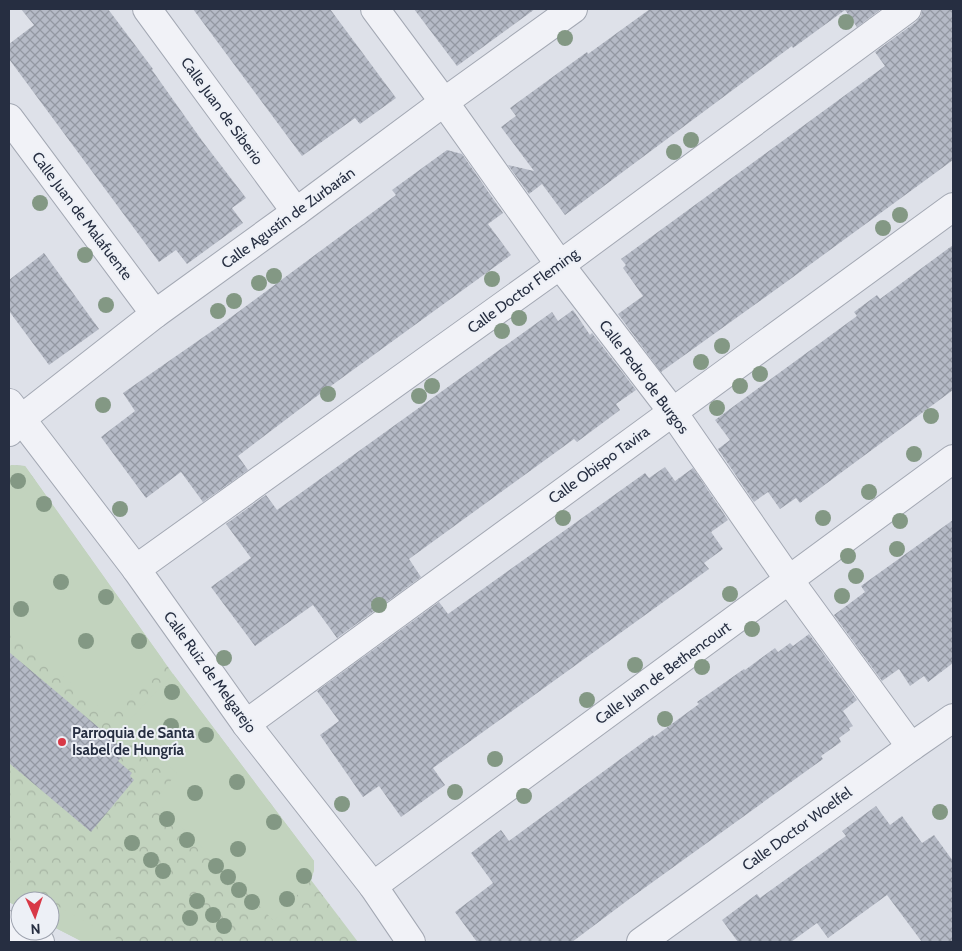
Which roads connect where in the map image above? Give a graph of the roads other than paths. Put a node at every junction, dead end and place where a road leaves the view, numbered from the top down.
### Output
1 (147, 9) edge
2 (375, 9) edge
3 (573, 9) edge
4 (907, 9) edge
5 (444, 102) junction
6 (9, 118) edge
7 (953, 207) edge
8 (296, 212) junction
9 (560, 265) junction
10 (155, 314) junction
11 (672, 411) junction
12 (13, 418) edge
13 (953, 458) edge
14 (136, 569) junction
15 (789, 580) junction
16 (953, 718) edge
17 (246, 724) junction
18 (911, 747) junction
19 (373, 886) junction
20 (9, 925) edge
21 (40, 942) edge
22 (411, 942) edge
23 (641, 942) edge

1 - 8 street, Calle Juan de Siberio
2 - 5 street, Calle Pedro de Burgos
3 - 5 street, Calle Agustín de Zurbarán
4 - 9 street, Calle Doctor Fleming
5 - 8 street, Calle Agustín de Zurbarán
5 - 9 street, Calle Pedro de Burgos
6 - 10 street, Calle Juan de Malafuente
7 - 11 street, Calle Obispo Tavira
8 - 10 street, Calle Agustín de Zurbarán
9 - 11 street, Calle Pedro de Burgos
9 - 14 street, Calle Doctor Fleming
10 - 12 street, Calle Agustín de Zurbarán
11 - 15 street, Calle Pedro de Burgos
11 - 17 street, Calle Obispo Tavira
12 - 14 street, Calle Ruiz de Melgarejo
13 - 15 street, Calle Juan de Bethencourt
14 - 17 street, Calle Ruiz de Melgarejo
15 - 18 street, Calle Pedro de Burgos
15 - 19 street, Calle Juan de Bethencourt
16 - 18 street, Calle Doctor Woelfel
17 - 19 street, Calle Ruiz de Melgarejo
18 - 23 street, Calle Doctor Woelfel
19 - 22 street, Calle Ruiz de Melgarejo
20 - 21 street

